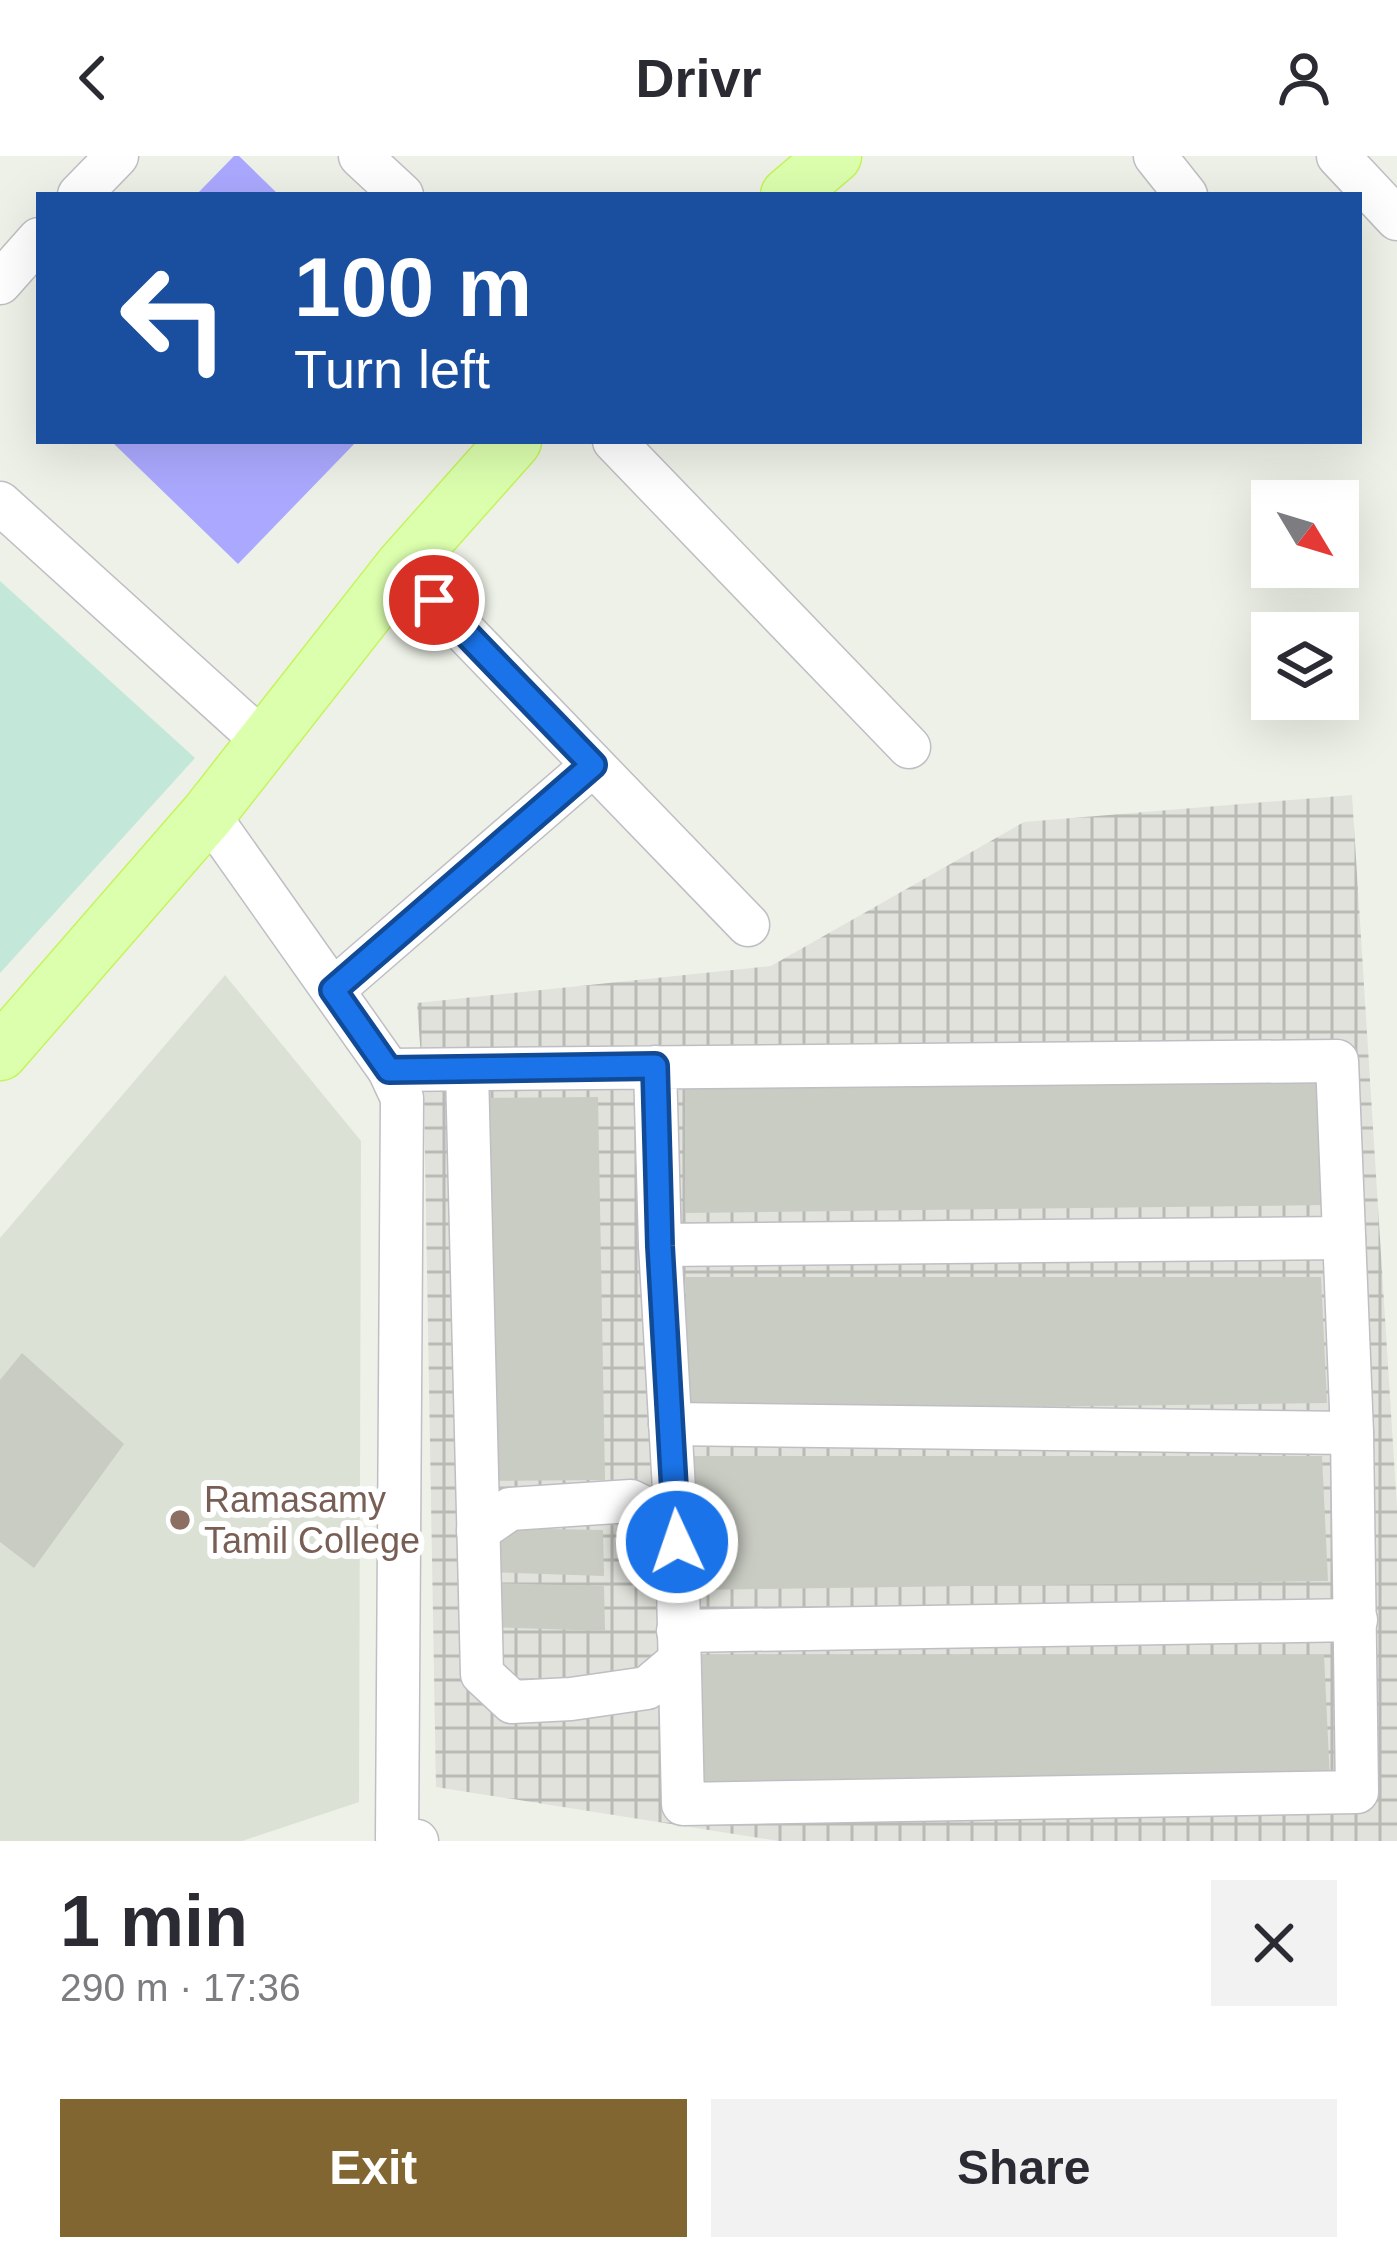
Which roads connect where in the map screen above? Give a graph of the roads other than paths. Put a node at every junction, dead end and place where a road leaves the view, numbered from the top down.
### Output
1 (117, 156) edge
2 (360, 156) edge
3 (834, 156) edge
4 (1155, 156) edge
5 (1338, 156) edge
6 (82, 192) edge
7 (400, 192) edge
8 (792, 192) edge
9 (1184, 192) edge
10 (1397, 219) edge
11 (36, 242) edge
12 (0, 283) edge
13 (511, 444) edge
14 (617, 444) edge
15 (0, 502) edge
16 (402, 567) junction
17 (265, 742) junction
18 (910, 746) dead end
19 (593, 765) junction
20 (208, 814) junction
21 (748, 925) dead end
22 (333, 990) junction
23 (0, 1053) edge
24 (655, 1066) junction
25 (389, 1070) junction
26 (467, 1071) junction
27 (1344, 1238) junction
28 (660, 1246) junction
29 (670, 1424) junction
30 (1352, 1432) junction
31 (478, 1531) junction
32 (677, 1542) junction
33 (1356, 1620) junction
34 (678, 1646) junction
35 (403, 1840) edge

1 - 6 street
2 - 7 street
3 - 8 main road
4 - 9 street
5 - 10 street
11 - 12 street
13 - 16 main road
14 - 18 street
15 - 17 street
16 - 17 main road
16 - 19 street
17 - 20 main road
19 - 21 street
19 - 22 street
20 - 22 street
20 - 23 main road
22 - 25 street
24 - 26 street
24 - 27 street
24 - 28 street
25 - 26 street
25 - 35 street
26 - 31 street
27 - 28 street
27 - 30 street
28 - 29 street
29 - 30 street
29 - 32 street
30 - 33 street
31 - 32 street
31 - 34 street
32 - 34 street
33 - 34 street
33 - 34 street

